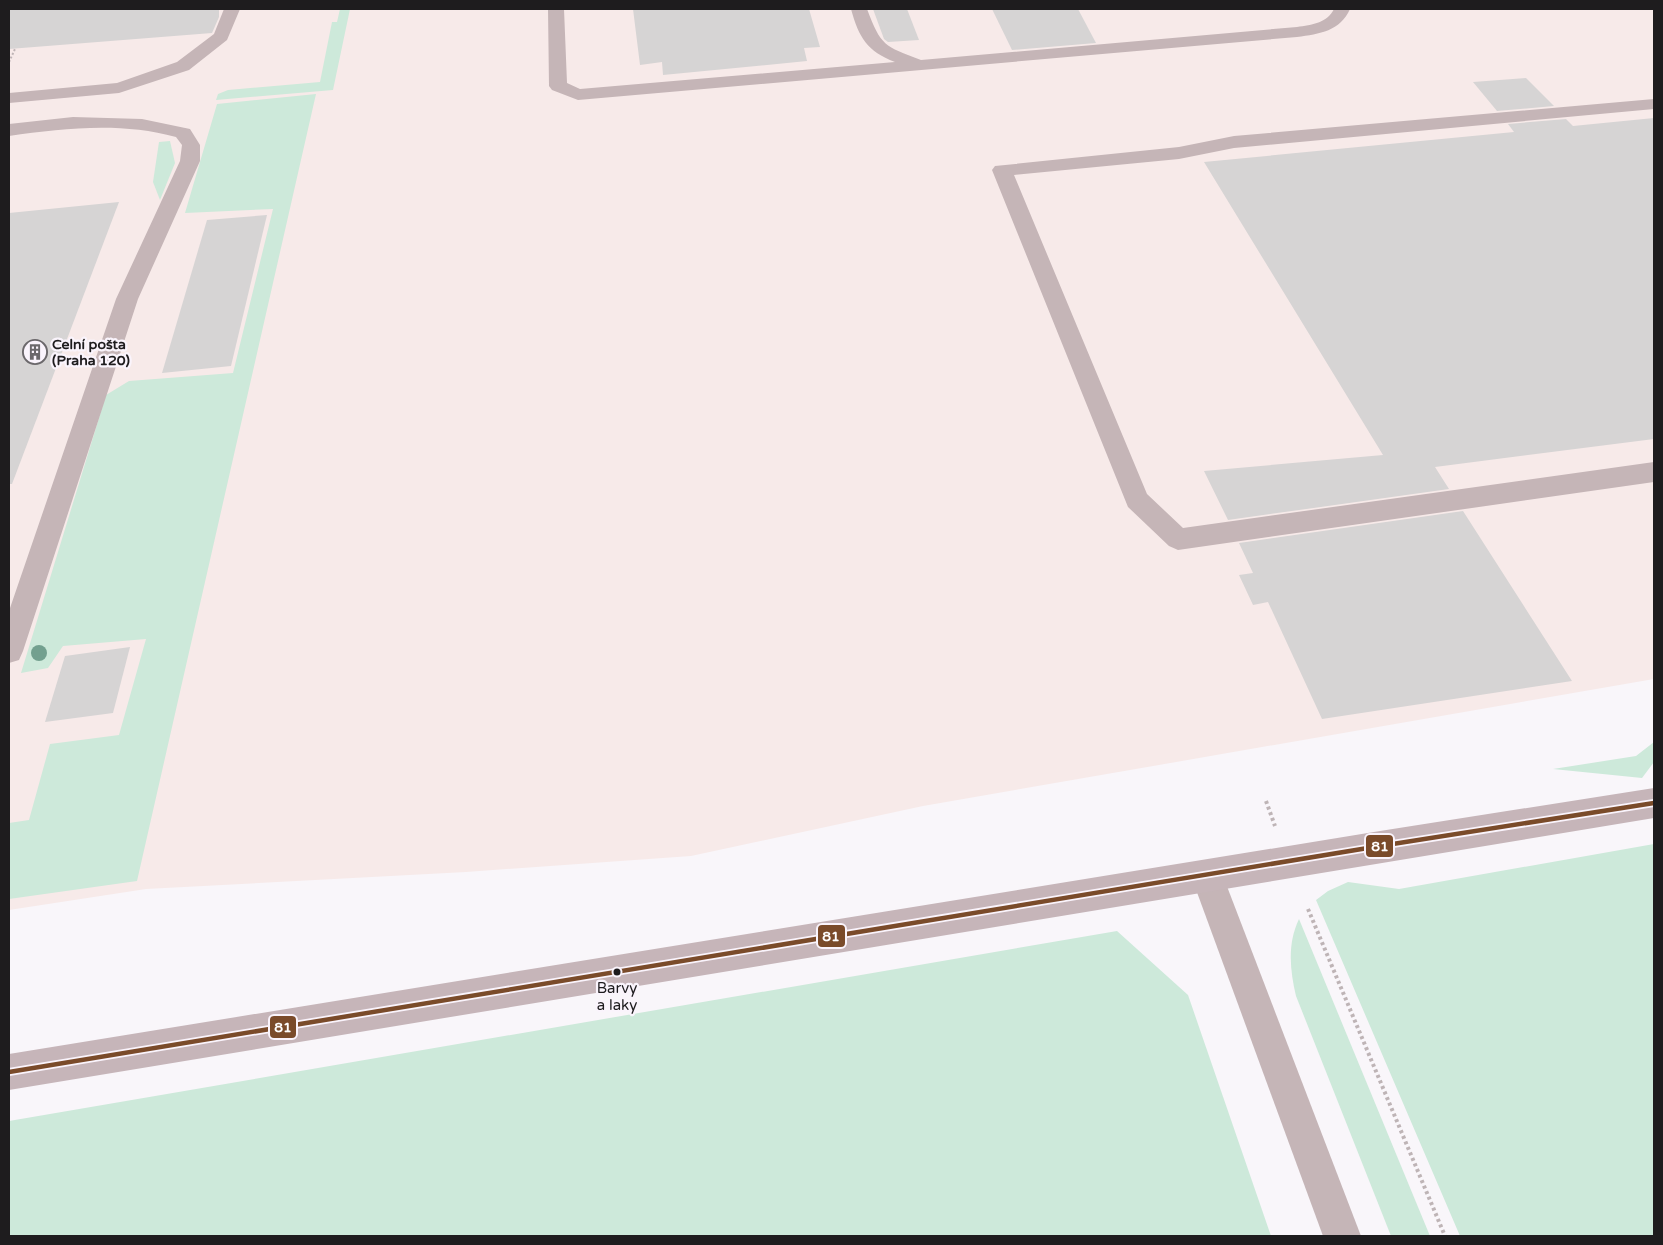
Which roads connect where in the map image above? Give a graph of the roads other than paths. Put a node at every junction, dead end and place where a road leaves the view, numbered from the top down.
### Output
1 (232, 9) edge
2 (556, 9) edge
3 (858, 9) edge
4 (1342, 9) edge
5 (919, 66) junction
6 (9, 98) edge
7 (1654, 104) edge
8 (9, 130) edge
9 (1654, 472) edge
10 (9, 651) edge
11 (1654, 803) edge
12 (1207, 876) junction
13 (9, 1072) edge
14 (1342, 1236) edge

1 - 6 street
2 - 5 street
3 - 5 street
4 - 5 street
7 - 9 street
8 - 10 street
11 - 12 main road
12 - 13 main road
12 - 14 street

